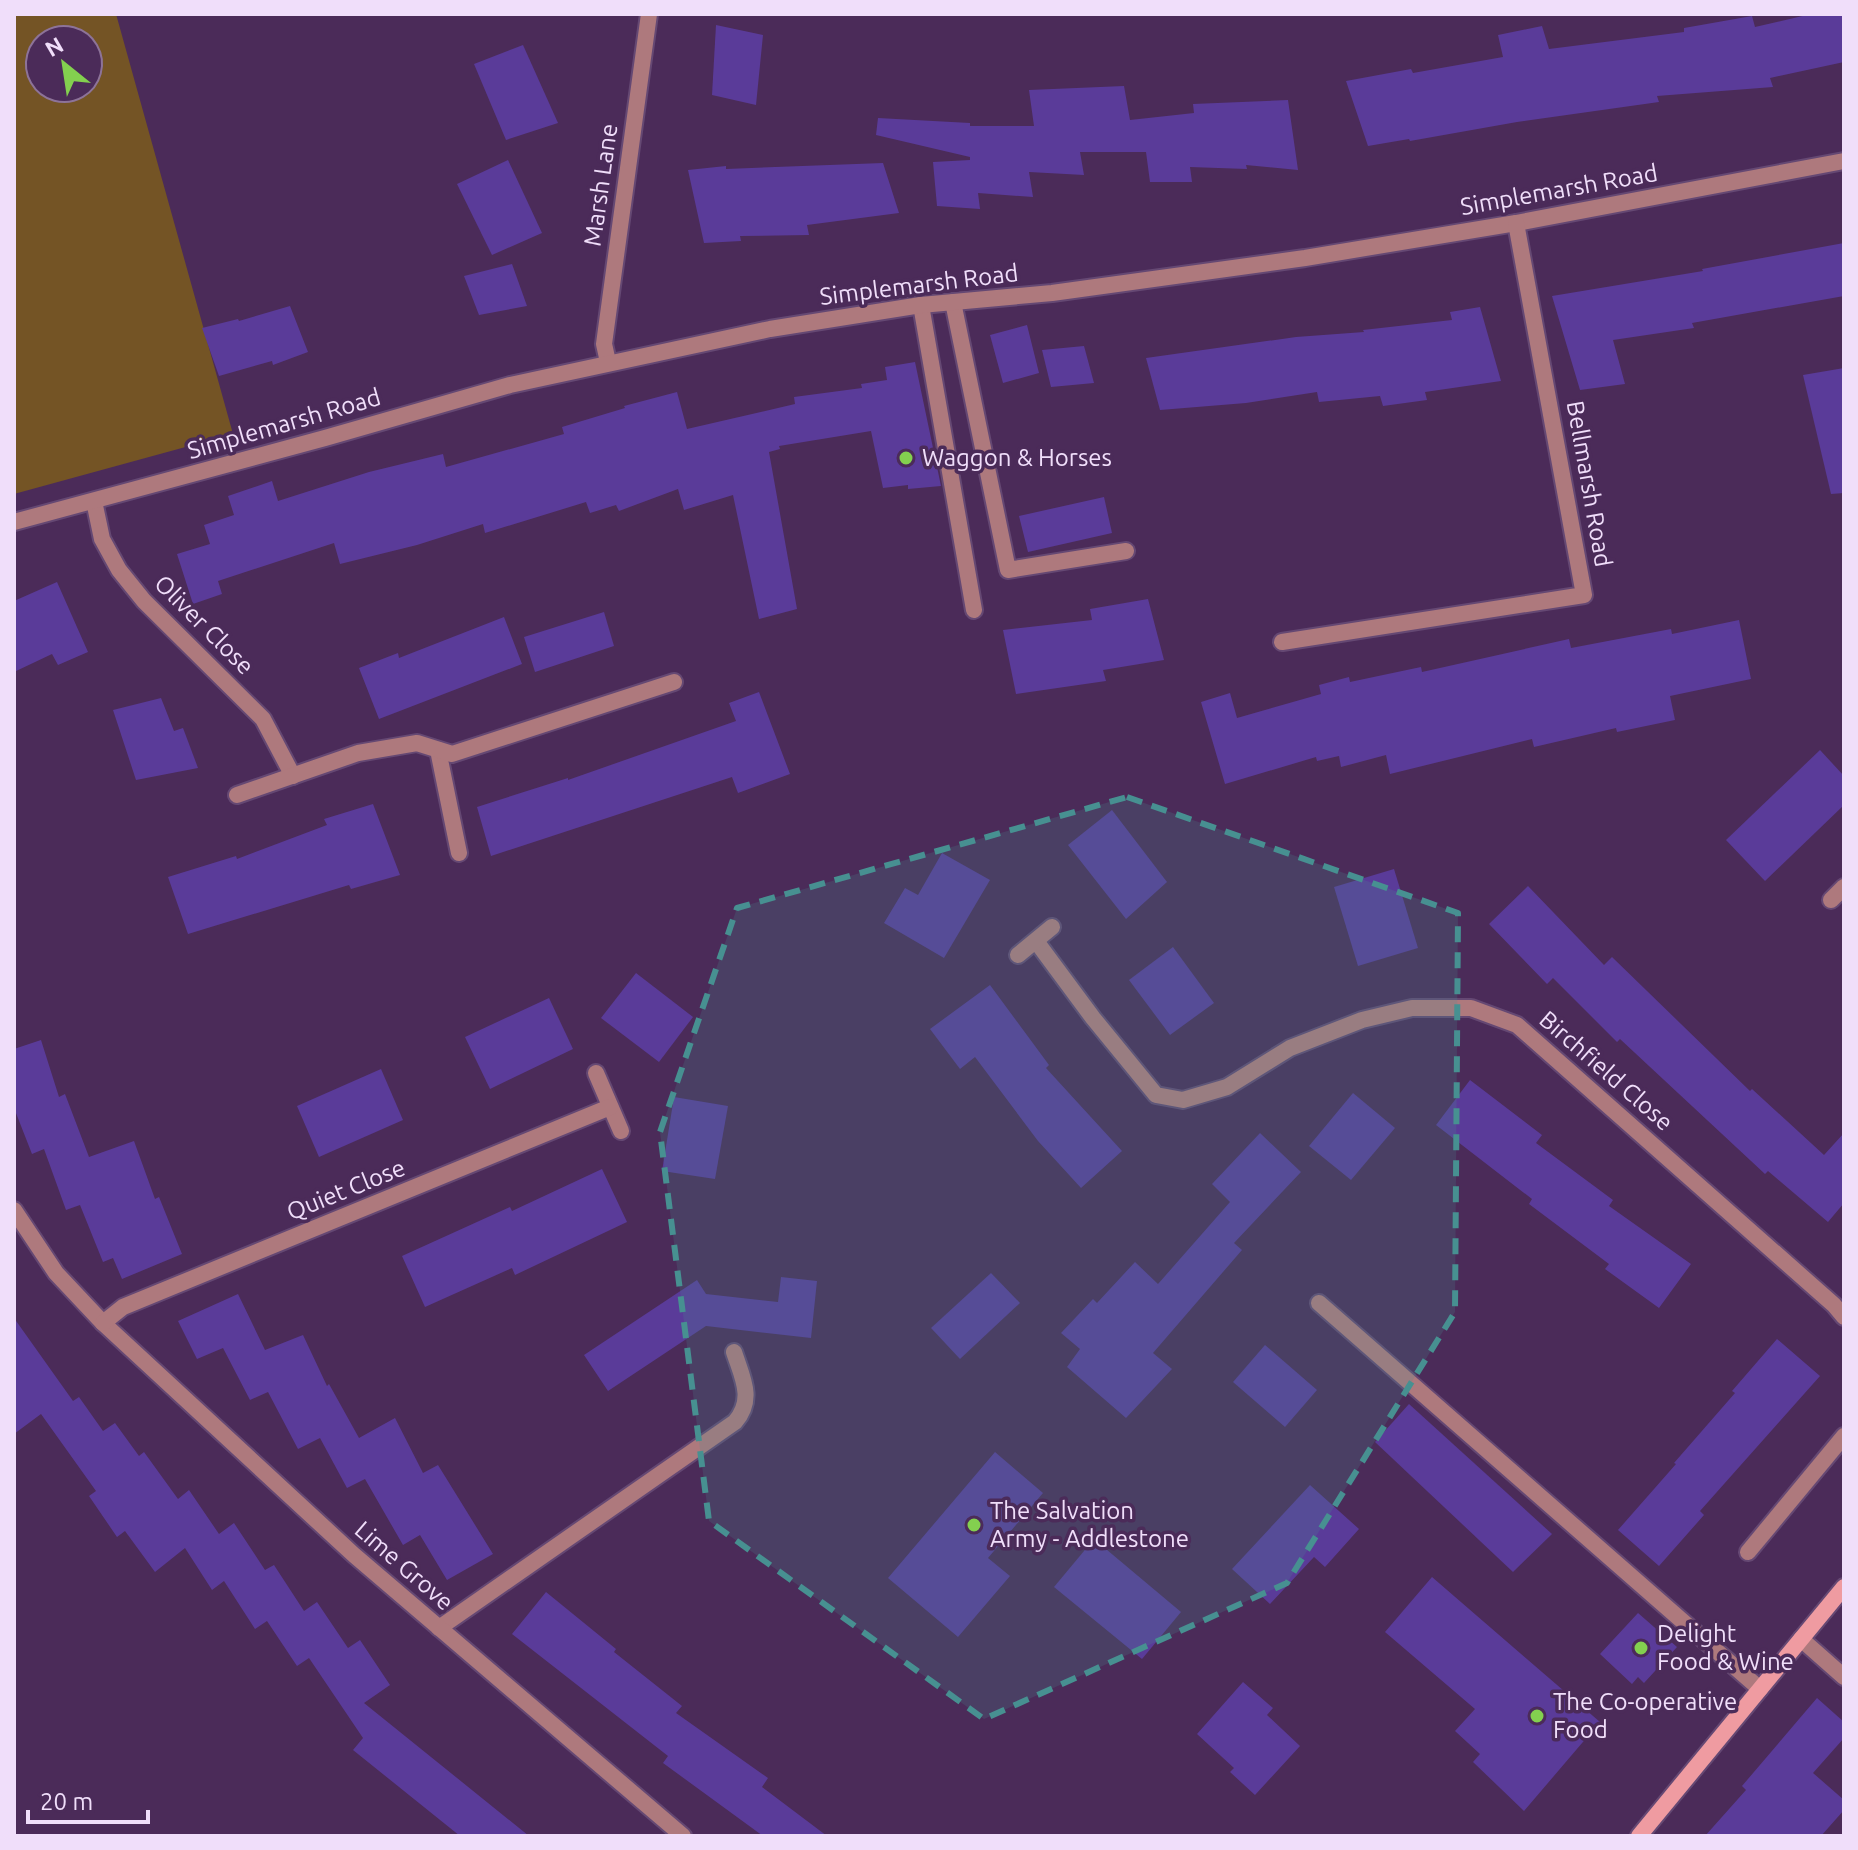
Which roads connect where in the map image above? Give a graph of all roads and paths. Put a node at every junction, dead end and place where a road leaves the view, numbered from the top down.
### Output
1 (649, 14) edge
2 (1844, 161) edge
3 (1516, 223) junction
4 (953, 302) junction
5 (921, 305) junction
6 (608, 362) junction
7 (94, 501) junction
8 (14, 522) edge
9 (1126, 551) dead end
10 (974, 610) dead end
11 (1282, 642) dead end
12 (674, 682) dead end
13 (438, 750) junction
14 (293, 776) junction
15 (237, 795) dead end
16 (459, 853) dead end
17 (1844, 887) edge
18 (1831, 900) dead end
19 (1052, 927) dead end
20 (1036, 941) junction
21 (1018, 955) dead end
22 (596, 1073) dead end
23 (610, 1107) junction
24 (621, 1131) dead end
25 (14, 1210) edge
26 (1319, 1303) dead end
27 (1844, 1317) edge
28 (103, 1323) junction
29 (734, 1352) dead end
30 (1844, 1436) edge
31 (1748, 1552) dead end
32 (1844, 1587) edge
33 (439, 1628) junction
34 (1801, 1639) junction
35 (1844, 1677) edge
36 (1760, 1689) junction
37 (683, 1836) edge
38 (1639, 1836) edge

1 - 6 street, Marsh Lane
2 - 3 street, Simplemarsh Road
3 - 4 street, Simplemarsh Road
3 - 11 street, Bellmarsh Road
4 - 5 street, Simplemarsh Road
4 - 9 street
5 - 6 street, Simplemarsh Road
5 - 10 street
6 - 7 street, Simplemarsh Road
7 - 8 street, Simplemarsh Road
7 - 14 street, Oliver Close
12 - 13 street
13 - 14 street
13 - 16 street
14 - 15 street
17 - 18 street
19 - 20 street
20 - 21 street
20 - 27 street, Birchfield Close
22 - 23 street
23 - 24 street
23 - 28 street, Quiet Close
25 - 28 street, Lime Grove
26 - 36 street
28 - 33 street, Lime Grove
29 - 33 street
30 - 31 street
32 - 34 main road
33 - 37 street, Lime Grove
34 - 35 street
34 - 36 main road
36 - 38 main road

